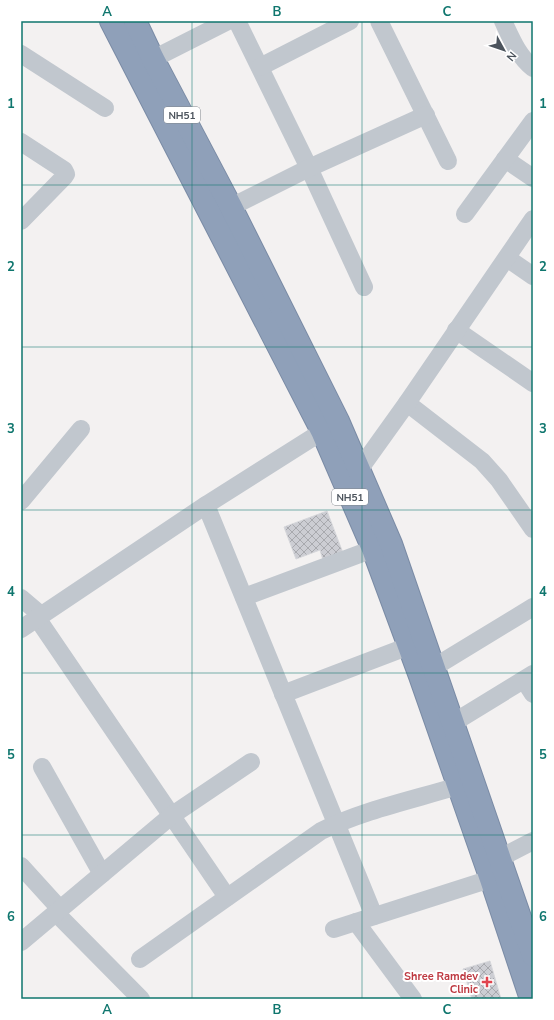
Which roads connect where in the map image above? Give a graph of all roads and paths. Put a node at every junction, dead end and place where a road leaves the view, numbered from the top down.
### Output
1 (111, 21) edge
2 (135, 21) edge
3 (228, 21) edge
4 (237, 21) edge
5 (350, 21) edge
6 (379, 21) edge
7 (503, 21) edge
8 (21, 54) edge
9 (152, 59) junction
10 (260, 67) junction
11 (533, 68) edge
12 (105, 108) dead end
13 (426, 115) junction
14 (533, 121) edge
15 (21, 142) edge
16 (505, 159) junction
17 (448, 161) dead end
18 (309, 168) junction
19 (533, 178) edge
20 (231, 207) junction
21 (465, 214) dead end
22 (533, 219) edge
23 (21, 221) edge
24 (507, 258) junction
25 (533, 276) edge
26 (364, 287) dead end
27 (456, 330) junction
28 (533, 383) edge
29 (407, 403) junction
30 (330, 426) junction
31 (81, 429) dead end
32 (359, 470) junction
33 (21, 501) edge
34 (206, 505) junction
35 (533, 529) edge
36 (373, 549) junction
37 (244, 597) junction
38 (21, 598) edge
39 (533, 607) edge
40 (39, 616) junction
41 (21, 629) edge
42 (409, 646) junction
43 (427, 672) junction
44 (530, 683) edge
45 (283, 694) junction
46 (453, 723) junction
47 (251, 762) dead end
48 (42, 767) dead end
49 (458, 786) junction
50 (172, 816) junction
51 (336, 823) junction
52 (532, 842) edge
53 (21, 866) edge
54 (498, 870) junction
55 (102, 874) junction
56 (226, 897) junction
57 (58, 911) junction
58 (374, 916) junction
59 (356, 922) junction
60 (334, 929) dead end
61 (21, 942) edge
62 (533, 955) edge
63 (140, 959) dead end
64 (530, 987) edge
65 (141, 999) edge
66 (413, 999) edge

1 - 30 highway, NH51
2 - 9 highway, NH51
3 - 9 street
4 - 10 street
5 - 10 street
6 - 13 street
7 - 11 street
8 - 12 street
9 - 20 highway, NH51
10 - 18 street
13 - 17 street
13 - 18 street
14 - 16 street
15 - 23 street
16 - 19 street
16 - 21 street
18 - 20 street
18 - 26 street
20 - 30 highway, NH51
22 - 24 street
24 - 25 street
24 - 27 street
27 - 28 street
27 - 29 street
29 - 32 street
29 - 35 street
30 - 32 highway, NH51
30 - 34 street
30 - 36 highway, NH51
31 - 33 street
32 - 43 highway, NH51
34 - 37 street
34 - 40 street
36 - 37 street
36 - 42 highway, NH51
37 - 45 street
38 - 40 street
39 - 43 street
40 - 41 street
40 - 50 street
42 - 43 highway, NH51
42 - 45 street
43 - 46 highway, NH51
43 - 49 highway, NH51
44 - 46 street
45 - 51 street
46 - 54 highway, NH51
47 - 50 street
48 - 55 street
49 - 51 street
49 - 54 highway, NH51
50 - 55 street
50 - 56 street
51 - 56 street
51 - 58 street
52 - 54 street
53 - 57 street
54 - 58 street
54 - 62 highway, NH51
54 - 64 highway, NH51
55 - 57 street
56 - 63 street
57 - 61 street
57 - 65 street
58 - 59 street
59 - 60 street
59 - 66 street

